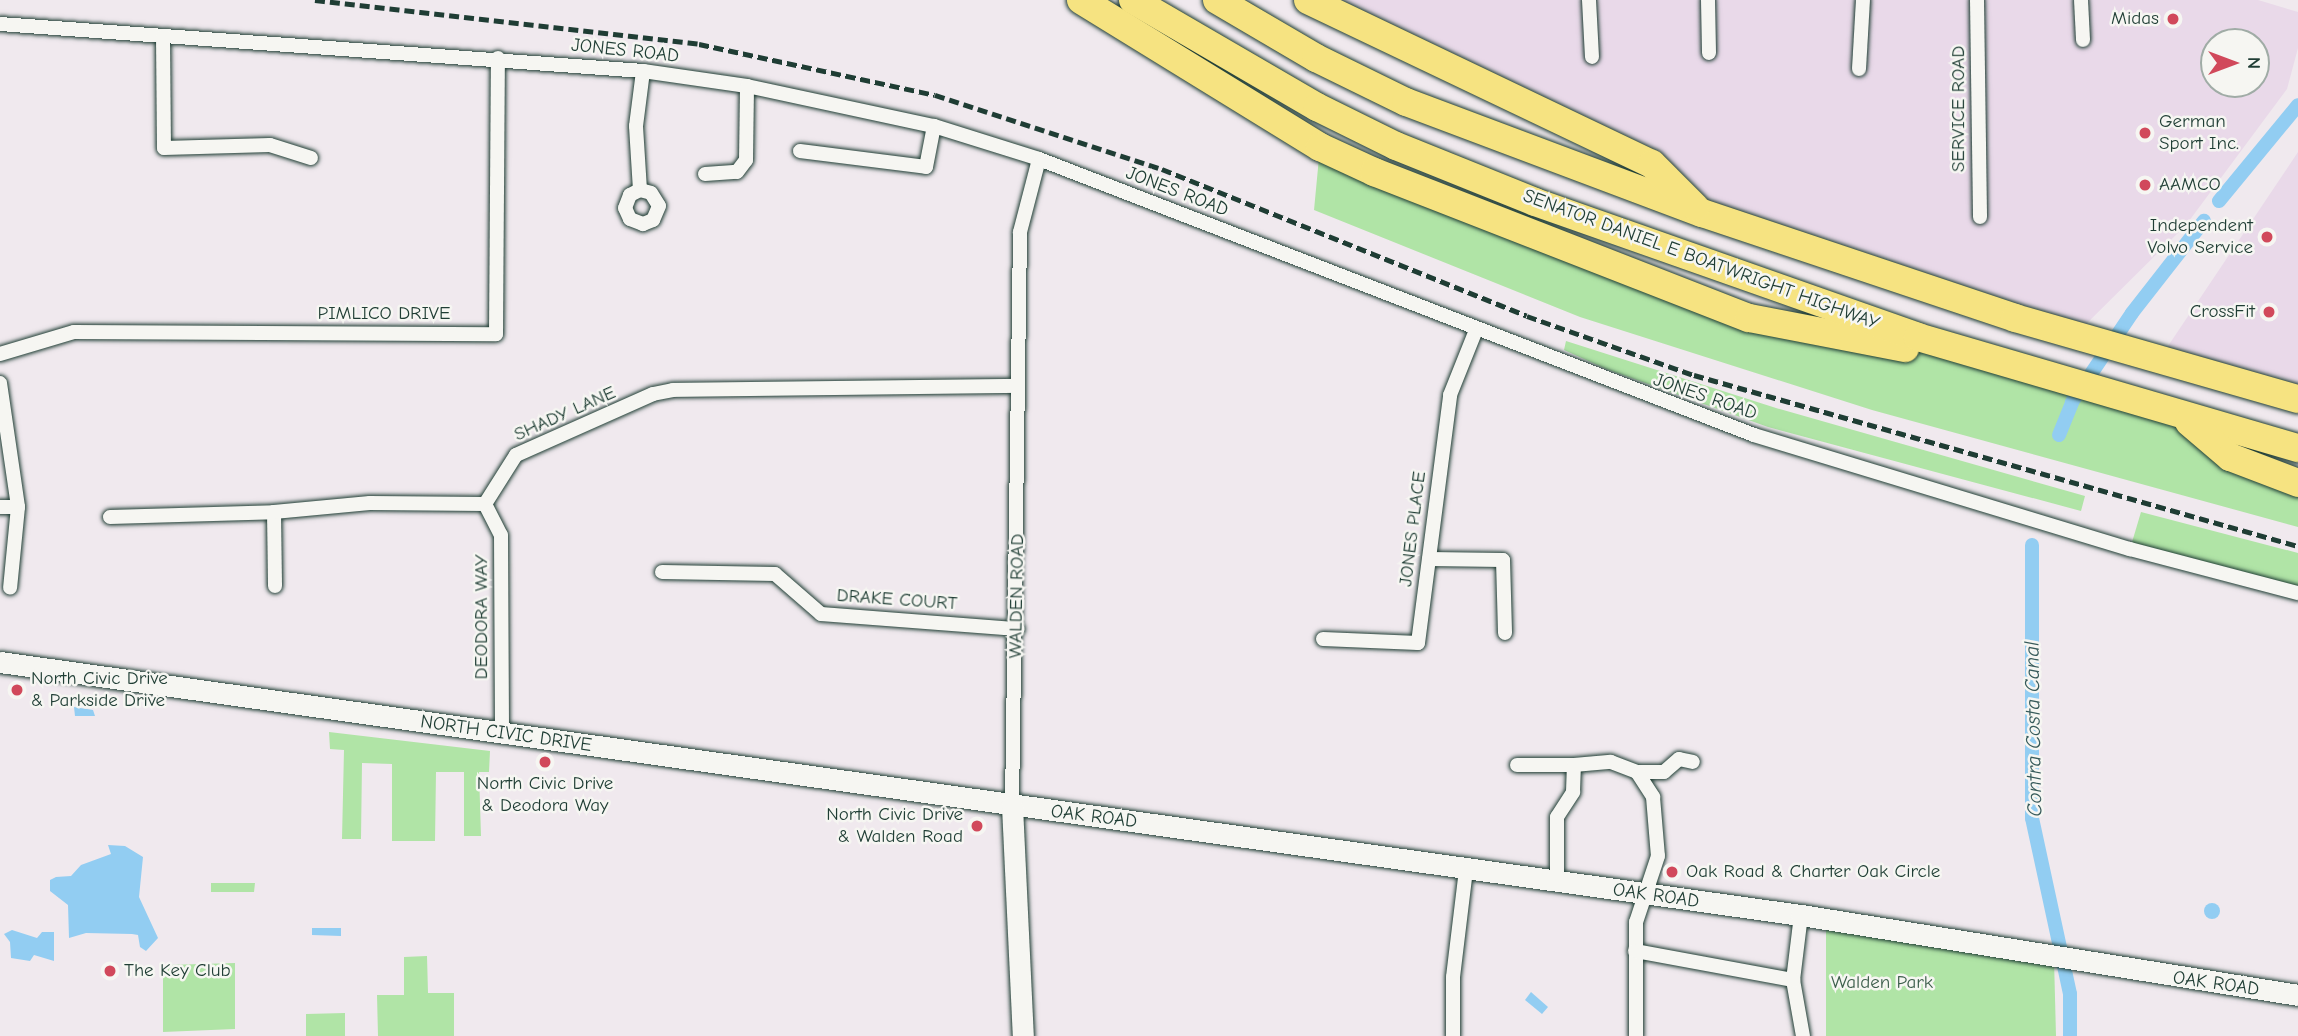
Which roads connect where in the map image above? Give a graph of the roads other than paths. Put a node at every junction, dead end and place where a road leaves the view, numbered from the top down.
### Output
1 (1081, 0) edge
2 (1133, 0) edge
3 (1217, 0) edge
4 (1308, 0) edge
5 (1589, 0) edge
6 (1709, 0) edge
7 (1863, 0) edge
8 (1977, 0) edge
9 (2081, 0) edge
10 (0, 24) edge
11 (163, 36) junction
12 (2082, 40) dead end
13 (1709, 53) dead end
14 (1592, 57) dead end
15 (498, 58) junction
16 (1858, 69) dead end
17 (643, 71) junction
18 (747, 86) junction
19 (934, 126) junction
20 (800, 151) dead end
21 (311, 158) dead end
22 (1039, 159) junction
23 (705, 174) dead end
24 (1631, 187) junction
25 (640, 190) dead end
26 (1702, 214) junction
27 (1980, 217) dead end
28 (1476, 330) junction
29 (2073, 344) junction
30 (0, 354) edge
31 (2152, 368) junction
32 (2039, 374) junction
33 (0, 383) edge
34 (1018, 386) junction
35 (2298, 399) edge
36 (2298, 416) edge
37 (2184, 418) junction
38 (2298, 448) edge
39 (2298, 483) edge
40 (485, 504) junction
41 (0, 507) edge
42 (18, 507) junction
43 (274, 512) junction
44 (110, 517) dead end
45 (1429, 559) junction
46 (662, 572) dead end
47 (275, 586) dead end
48 (10, 589) dead end
49 (2298, 593) edge
50 (1017, 628) junction
51 (1505, 633) dead end
52 (1323, 639) dead end
53 (0, 662) edge
54 (502, 733) junction
55 (1693, 762) dead end
56 (1517, 765) dead end
57 (1574, 765) junction
58 (1637, 772) junction
59 (1012, 806) junction
60 (1466, 869) junction
61 (1557, 882) junction
62 (1643, 894) junction
63 (1801, 915) junction
64 (1635, 951) junction
65 (1793, 980) junction
66 (2298, 995) edge
67 (1023, 1036) edge
68 (1453, 1036) edge
69 (1636, 1036) edge
70 (1803, 1036) edge

1 - 32 highway
2 - 32 highway, SENATOR DANIEL E BOATWRIGHT HIGHWAY
3 - 24 highway
4 - 26 highway
5 - 14 street
6 - 13 street
7 - 16 street
8 - 27 street, SERVICE ROAD
9 - 12 street
10 - 11 street, JONES ROAD
11 - 15 street, JONES ROAD
11 - 21 street
15 - 17 street, JONES ROAD
15 - 30 street, PIMLICO DRIVE
17 - 18 street, JONES ROAD
17 - 25 street
18 - 19 street, JONES ROAD
18 - 23 street
19 - 20 street
19 - 22 street, JONES ROAD
22 - 28 street, JONES ROAD
22 - 34 street, WALDEN ROAD
24 - 26 highway
24 - 29 highway
26 - 29 highway
28 - 45 street, JONES PLACE
28 - 49 street, JONES ROAD
29 - 31 highway
31 - 35 highway
31 - 36 highway
32 - 37 highway, SENATOR DANIEL E BOATWRIGHT HIGHWAY
33 - 42 street
34 - 40 street, SHADY LANE
34 - 50 street, WALDEN ROAD
37 - 38 highway, SENATOR DANIEL E BOATWRIGHT HIGHWAY
37 - 39 highway
40 - 43 street
40 - 54 street, DEODORA WAY
41 - 42 street
42 - 48 street
43 - 44 street
43 - 47 street
45 - 51 street
45 - 52 street, JONES PLACE
46 - 50 street, DRAKE COURT
50 - 59 street, WALDEN ROAD
53 - 54 main road, NORTH CIVIC DRIVE
54 - 59 main road, NORTH CIVIC DRIVE
55 - 58 street
56 - 57 street
57 - 58 street
57 - 61 street
58 - 62 street
59 - 60 main road, OAK ROAD
59 - 67 main road, WALDEN ROAD
60 - 61 main road, OAK ROAD
60 - 68 street
61 - 62 main road, OAK ROAD
62 - 63 main road, OAK ROAD
62 - 64 street
63 - 65 street
63 - 66 main road, OAK ROAD
64 - 65 street
64 - 69 street
65 - 70 street

